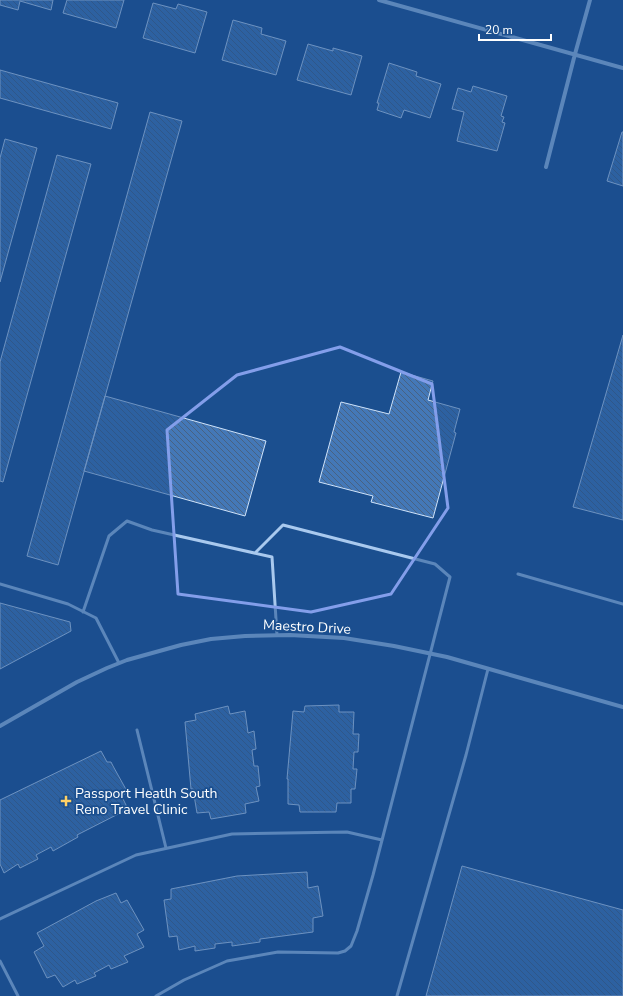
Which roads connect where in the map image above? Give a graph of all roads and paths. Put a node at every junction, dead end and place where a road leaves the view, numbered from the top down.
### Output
1 (379, 0) edge
2 (590, 0) edge
3 (575, 54) junction
4 (623, 68) edge
5 (546, 167) dead end
6 (255, 553) junction
7 (518, 574) dead end
8 (0, 584) edge
9 (623, 604) edge
10 (83, 612) junction
11 (278, 636) junction
12 (430, 654) junction
13 (119, 663) junction
14 (488, 669) junction
15 (623, 707) edge
16 (0, 726) edge
17 (137, 730) dead end
18 (382, 840) junction
19 (166, 848) junction
20 (0, 919) edge
21 (0, 961) edge
22 (18, 996) edge
23 (156, 996) edge
24 (397, 996) edge

1 - 3 street
2 - 3 street
3 - 4 street
3 - 5 street
6 - 10 lane
6 - 11 lane
6 - 12 lane
7 - 9 lane
8 - 10 lane
10 - 13 lane
11 - 12 street, Maestro Drive
11 - 13 street, Maestro Drive
12 - 14 street, Maestro Drive
12 - 18 lane
13 - 16 street, Maestro Drive
14 - 15 street, Maestro Drive
14 - 24 lane
17 - 19 lane
18 - 19 lane
18 - 23 lane
19 - 20 lane
21 - 22 lane

